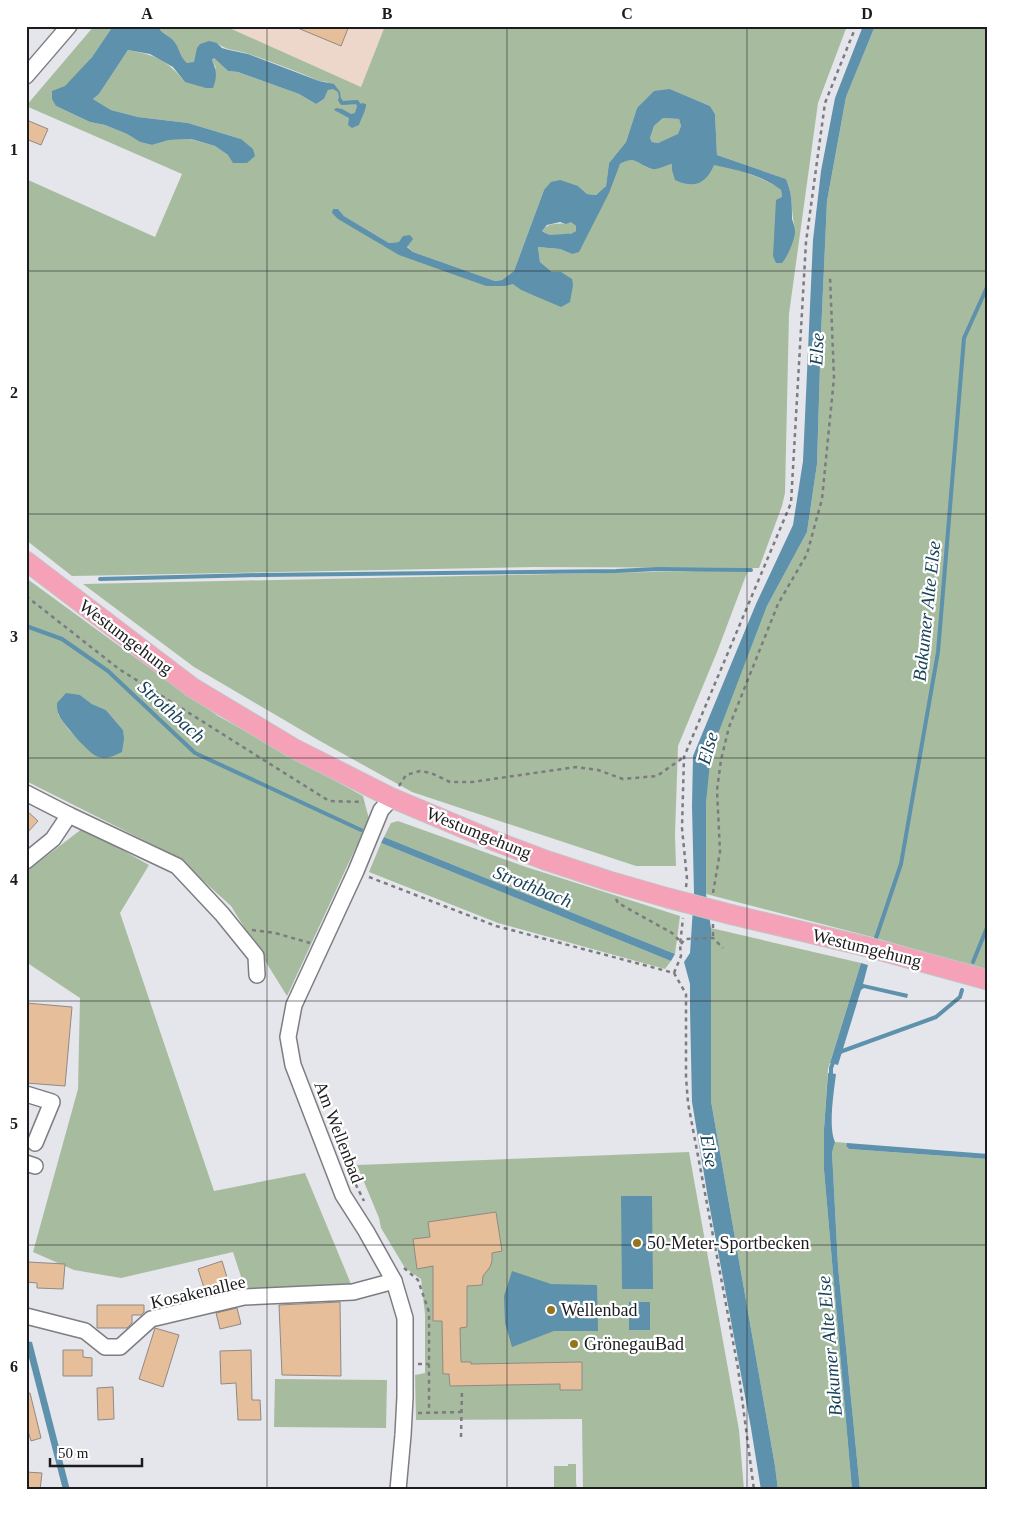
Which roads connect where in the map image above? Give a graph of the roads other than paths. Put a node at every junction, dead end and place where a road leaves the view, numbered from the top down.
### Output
1 (69, 26) edge
2 (26, 76) edge
3 (26, 561) edge
4 (26, 793) edge
5 (387, 804) junction
6 (69, 815) junction
7 (26, 861) edge
8 (257, 976) dead end
9 (988, 980) edge
10 (26, 1094) edge
11 (35, 1143) dead end
12 (394, 1281) junction
13 (26, 1316) edge
14 (398, 1490) edge

1 - 2 street
3 - 5 main road, Westumgehung
4 - 6 street
5 - 9 main road, Westumgehung, bridge
5 - 12 street, Am Wellenbad
6 - 7 street
6 - 8 street
10 - 11 street
12 - 13 street, Kosakenallee
12 - 14 street, Am Wellenbad

